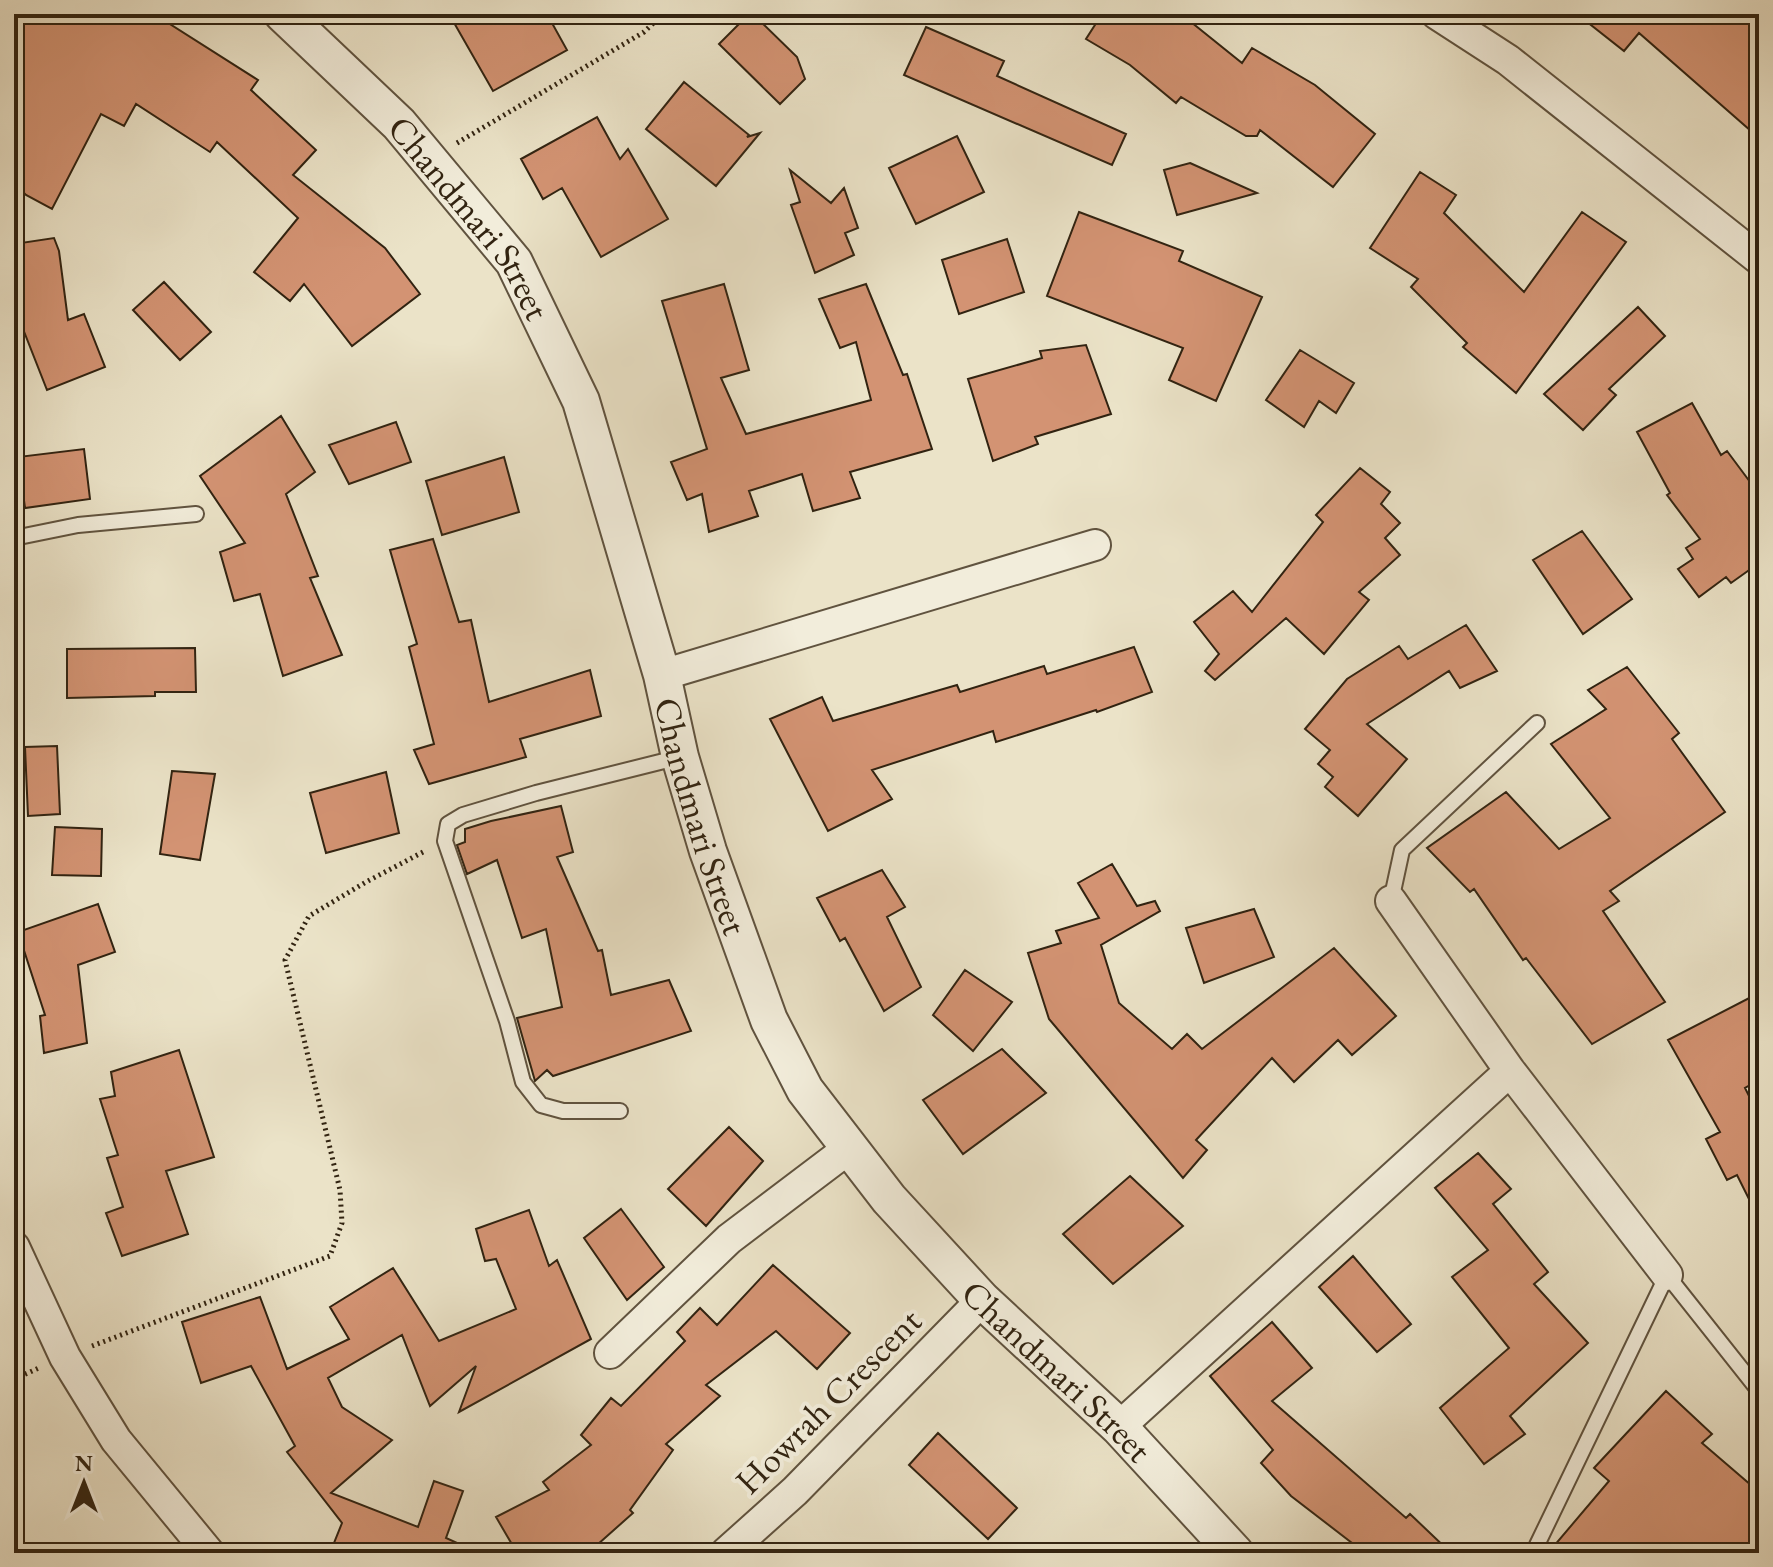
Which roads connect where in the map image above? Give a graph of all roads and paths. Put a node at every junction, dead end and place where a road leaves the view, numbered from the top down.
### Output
1 (283, 14) edge
2 (663, 14) edge
3 (1437, 14) edge
4 (429, 160) junction
5 (1759, 259) edge
6 (196, 514) dead end
7 (14, 538) edge
8 (1095, 545) dead end
9 (662, 675) junction
10 (1537, 723) dead end
11 (680, 757) junction
12 (445, 841) junction
13 (1391, 901) joint
14 (1510, 1071) junction
15 (620, 1111) dead end
16 (848, 1149) junction
17 (14, 1247) edge
18 (1667, 1275) junction
19 (982, 1300) junction
20 (610, 1353) dead end
21 (65, 1357) junction
22 (14, 1379) edge
23 (1759, 1391) edge
24 (1119, 1427) junction
25 (1537, 1545) dead end
26 (209, 1553) edge
27 (726, 1553) edge
28 (1235, 1553) edge

1 - 4 street, Chandmari Street
2 - 4 path
3 - 5 street
4 - 9 street, Chandmari Street
6 - 7 lane
8 - 9 street
9 - 11 street, Chandmari Street
10 - 13 lane
11 - 12 lane
11 - 16 street, Chandmari Street
12 - 15 lane
12 - 21 path
13 - 14 street
14 - 18 street
14 - 24 street
16 - 19 street, Chandmari Street
16 - 20 street
17 - 21 street
18 - 23 lane
18 - 25 lane
19 - 24 street, Chandmari Street
19 - 27 street, Howrah Crescent
21 - 22 path
21 - 26 street
24 - 28 street, Chandmari Street

